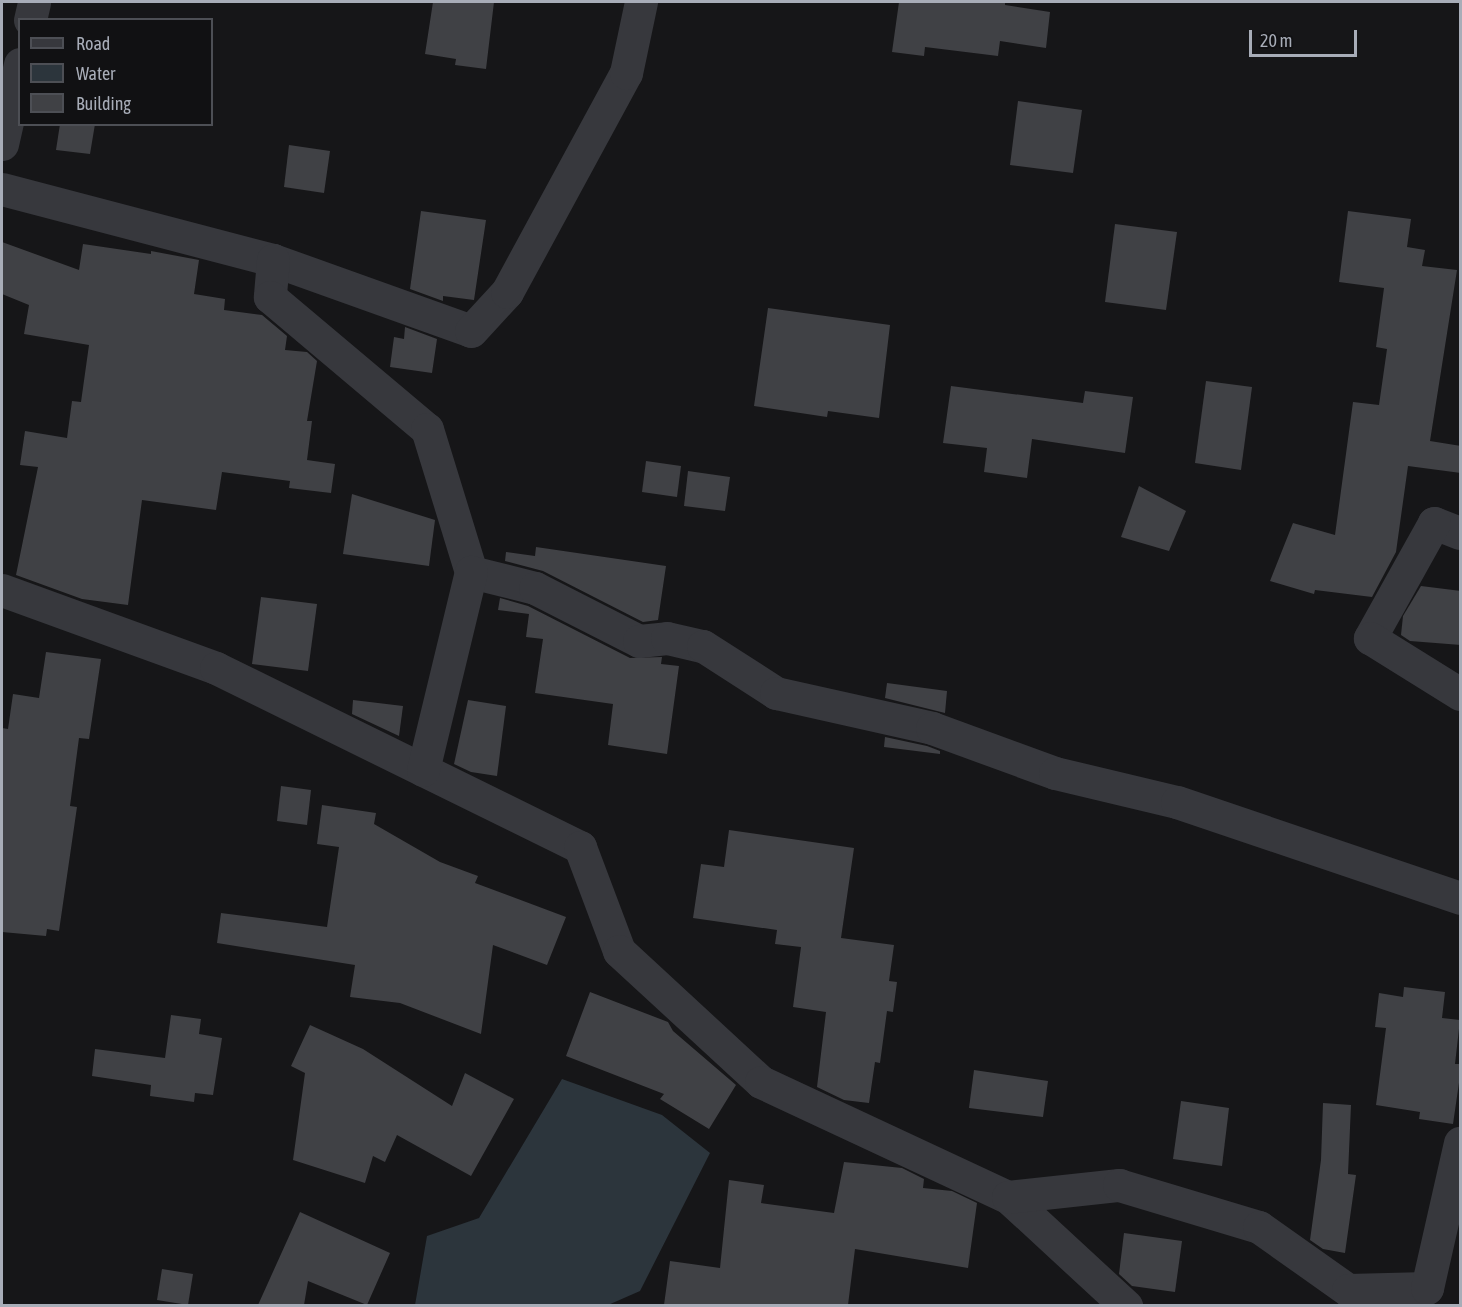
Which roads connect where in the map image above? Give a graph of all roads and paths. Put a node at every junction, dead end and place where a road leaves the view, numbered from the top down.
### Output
1 (34, 2) edge
2 (640, 2) edge
3 (30, 18) edge
4 (18, 73) edge
5 (2, 144) edge
6 (2, 189) edge
7 (273, 260) junction
8 (1461, 533) edge
9 (471, 572) junction
10 (2, 590) edge
11 (1461, 694) edge
12 (423, 770) junction
13 (1461, 898) edge
14 (1461, 1143) edge
15 (1008, 1197) junction
16 (1126, 1305) edge

1 - 3 street
2 - 7 street
4 - 5 street
6 - 7 street
7 - 9 street
8 - 11 street
9 - 12 street
9 - 13 street
10 - 12 street
12 - 15 street
14 - 15 street
15 - 16 street

